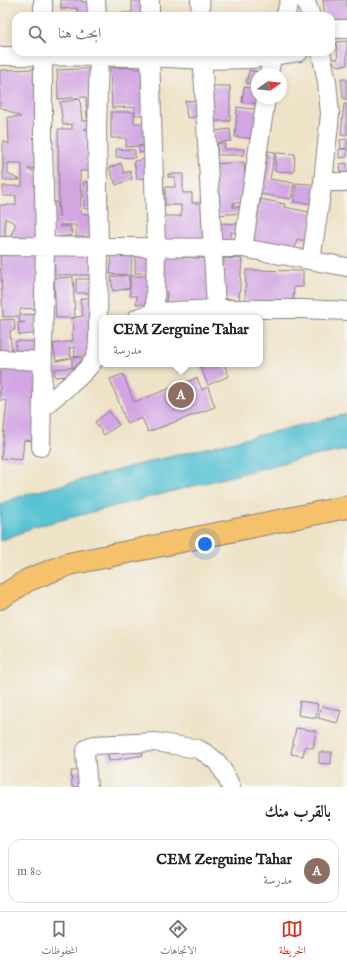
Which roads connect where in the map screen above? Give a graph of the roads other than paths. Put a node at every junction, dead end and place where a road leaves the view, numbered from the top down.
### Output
1 (43, 0) edge
2 (96, 0) edge
3 (150, 0) edge
4 (200, 0) edge
5 (290, 0) edge
6 (305, 0) edge
7 (43, 12) edge
8 (97, 12) edge
9 (150, 12) edge
10 (201, 12) edge
11 (286, 12) edge
12 (310, 12) edge
13 (335, 29) edge
14 (347, 29) edge
15 (12, 55) edge
16 (0, 56) edge
17 (43, 56) edge
18 (99, 56) edge
19 (150, 56) edge
20 (202, 56) edge
21 (264, 56) edge
22 (272, 56) edge
23 (322, 56) edge
24 (270, 68) edge
25 (265, 104) edge
26 (323, 182) junction
27 (347, 182) edge
28 (0, 246) edge
29 (45, 246) junction
30 (99, 247) junction
31 (156, 247) junction
32 (213, 248) junction
33 (243, 248) junction
34 (311, 260) junction
35 (347, 267) edge
36 (216, 309) junction
37 (347, 311) edge
38 (155, 312) junction
39 (100, 315) edge
40 (146, 315) edge
41 (99, 335) edge
42 (0, 359) edge
43 (43, 361) junction
44 (42, 408) junction
45 (41, 447) dead end
46 (347, 507) edge
47 (0, 598) edge
48 (88, 787) edge
49 (231, 787) edge

1 - 7 street
2 - 8 street
3 - 9 street
4 - 10 street
5 - 11 street
6 - 12 street
13 - 14 street
15 - 16 street
17 - 29 street
18 - 30 street
19 - 31 street
20 - 21 street
20 - 32 street
22 - 24 street
23 - 26 street
25 - 33 street
26 - 27 street
26 - 34 street
28 - 29 street
29 - 30 street
29 - 43 street
30 - 31 street
30 - 39 street
31 - 32 street
31 - 38 street
32 - 33 street
32 - 36 street
33 - 34 street
34 - 35 street
36 - 37 street
36 - 38 street
38 - 40 street
41 - 44 street
42 - 43 street
43 - 44 street
44 - 45 street
46 - 47 main road
48 - 49 street

